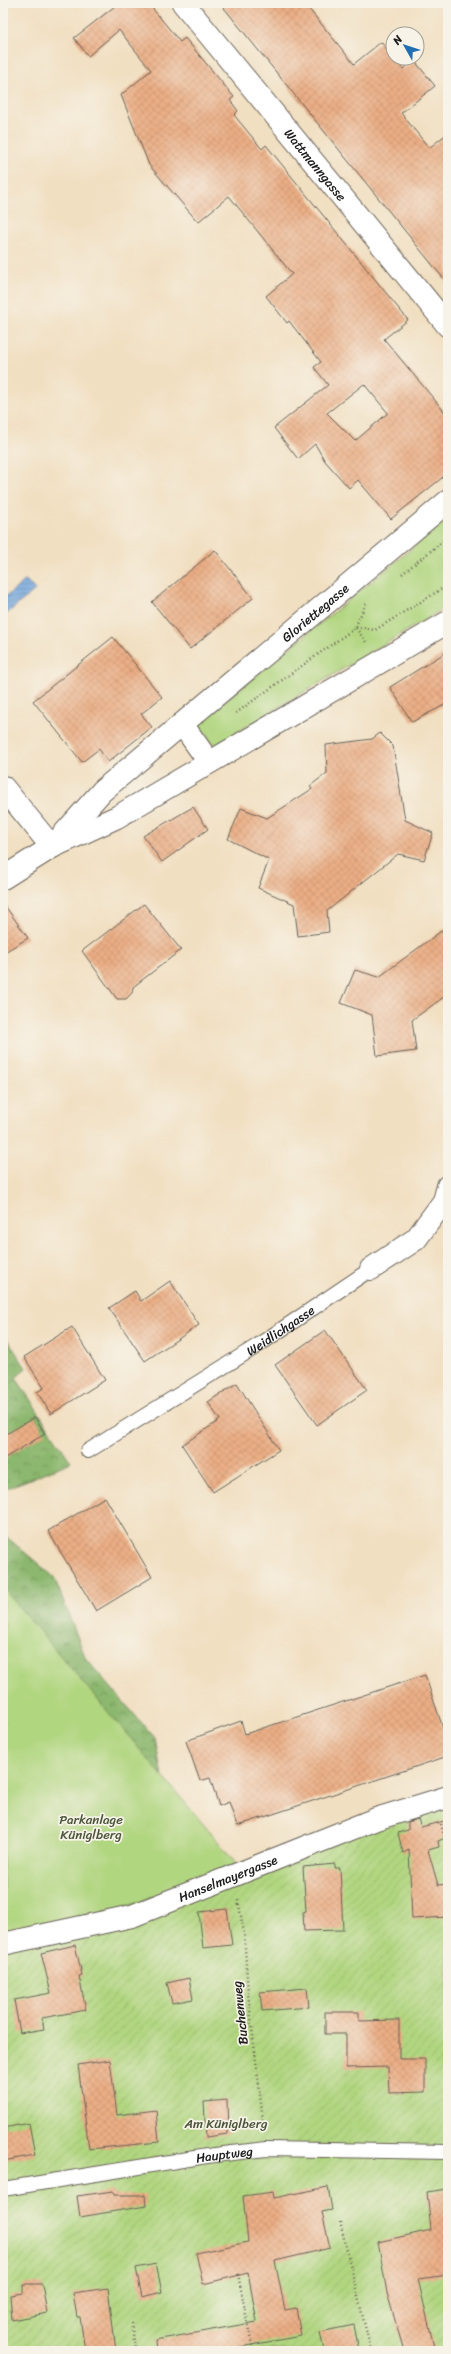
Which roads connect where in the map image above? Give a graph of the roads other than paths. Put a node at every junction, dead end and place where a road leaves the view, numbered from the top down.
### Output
1 (183, 3) edge
2 (448, 326) edge
3 (448, 501) edge
4 (448, 622) edge
5 (182, 724) junction
6 (210, 762) junction
7 (3, 787) edge
8 (52, 847) junction
9 (3, 878) edge
10 (448, 1186) edge
11 (371, 1269) joint
12 (88, 1451) dead end
13 (448, 1797) edge
14 (3, 1944) edge
15 (448, 2152) edge
16 (3, 2189) edge

1 - 2 street, Wattmanngasse
3 - 5 street, Gloriettegasse
4 - 6 street, Gloriettegasse
5 - 6 street
5 - 8 street, Gloriettegasse
6 - 8 street, Gloriettegasse
7 - 8 street
8 - 9 street, Gloriettegasse
10 - 11 street, Weidlichgasse
11 - 12 lane, Weidlichgasse
13 - 14 street, Hanselmayergasse
15 - 16 lane, Hauptweg

